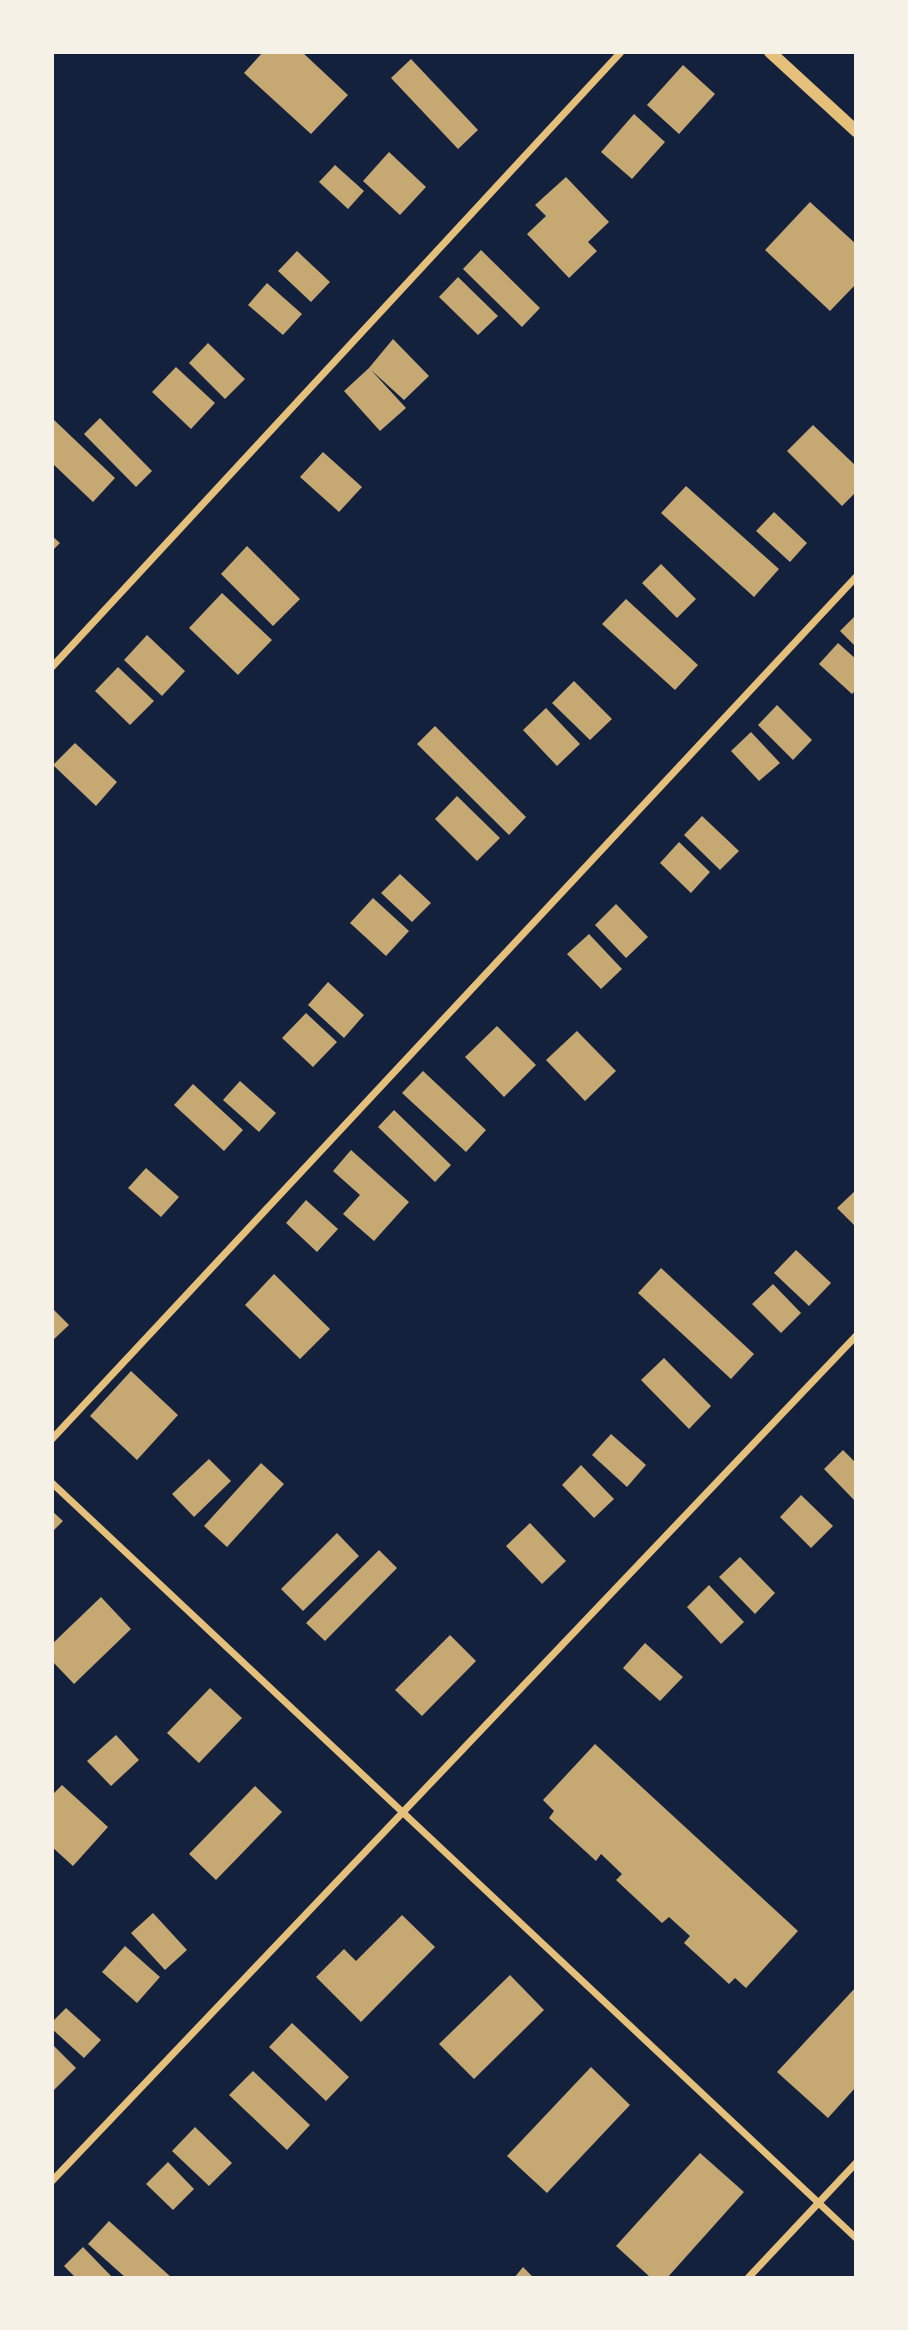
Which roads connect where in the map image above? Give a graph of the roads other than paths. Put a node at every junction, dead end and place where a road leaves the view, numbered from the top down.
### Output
1 (621, 52) edge
2 (770, 52) edge
3 (856, 131) edge
4 (856, 577) edge
5 (52, 667) edge
6 (856, 1336) edge
7 (52, 1439) edge
8 (52, 1483) edge
9 (402, 1814) junction
10 (856, 2163) edge
11 (52, 2181) edge
12 (818, 2203) junction
13 (856, 2238) edge
14 (748, 2277) edge

1 - 5 street
2 - 3 street
4 - 7 street
6 - 9 street
8 - 9 street
9 - 11 street
9 - 12 street
10 - 12 street
12 - 13 street
12 - 14 street

